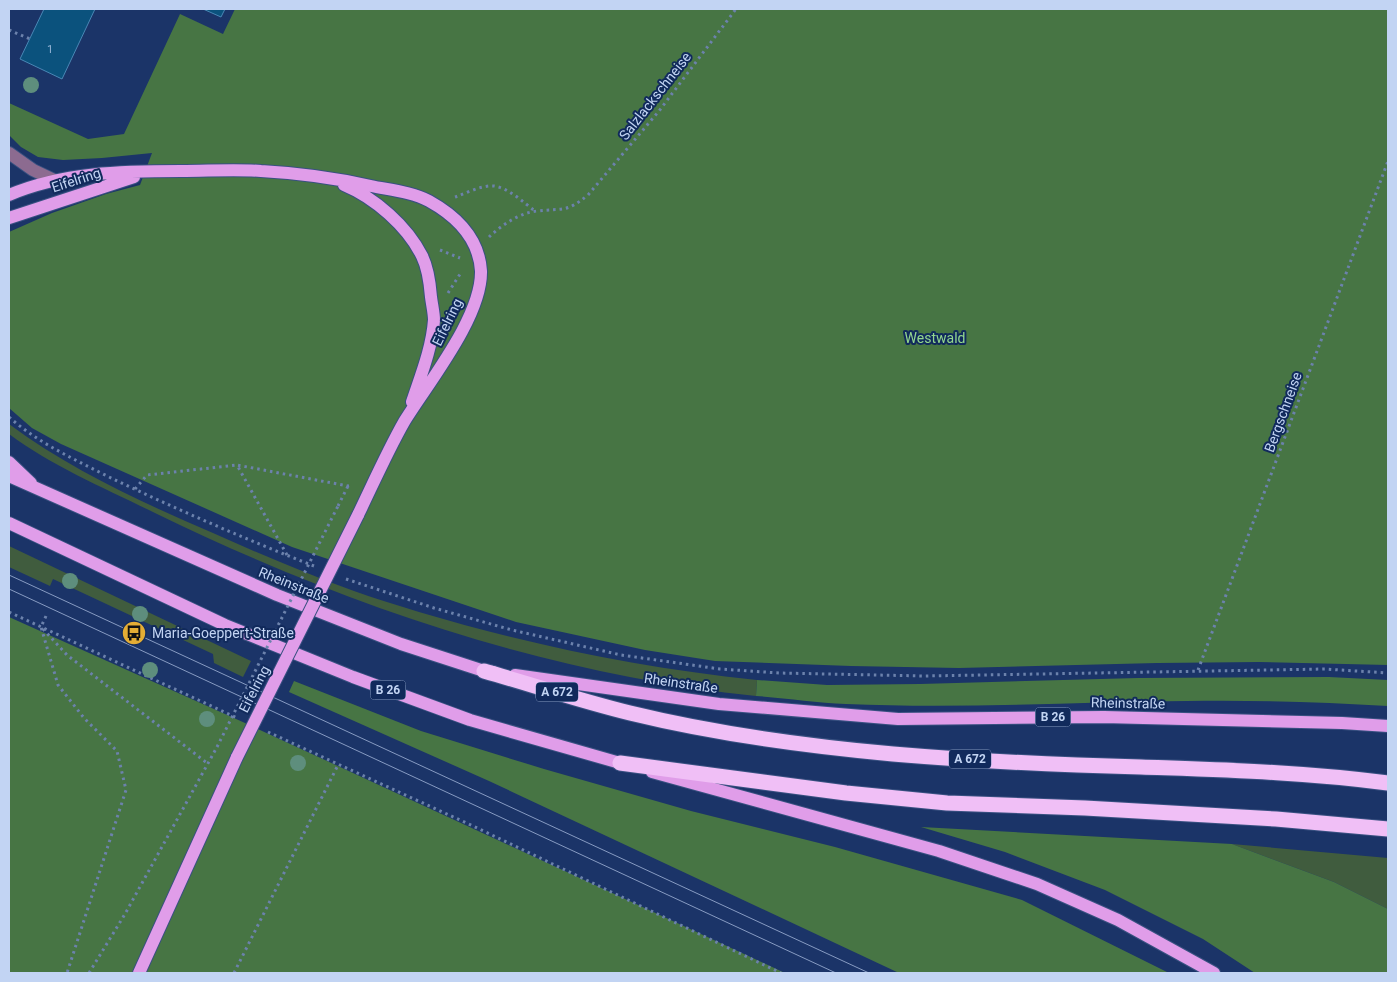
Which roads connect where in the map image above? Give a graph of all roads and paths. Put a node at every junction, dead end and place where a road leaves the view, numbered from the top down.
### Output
1 (736, 9) edge
2 (9, 30) edge
3 (30, 39) dead end
4 (9, 153) edge
5 (1388, 161) edge
6 (153, 171) junction
7 (326, 176) junction
8 (54, 180) junction
9 (9, 195) edge
10 (427, 200) junction
11 (536, 211) junction
12 (9, 218) edge
13 (476, 249) junction
14 (463, 269) dead end
15 (434, 319) junction
16 (9, 417) edge
17 (404, 423) junction
18 (9, 462) edge
19 (237, 465) junction
20 (9, 476) edge
21 (376, 478) junction
22 (348, 486) junction
23 (135, 489) junction
24 (38, 490) junction
25 (9, 523) edge
26 (287, 556) junction
27 (315, 567) dead end
28 (342, 577) dead end
29 (9, 612) edge
30 (46, 616) dead end
31 (41, 627) junction
32 (1198, 670) junction
33 (484, 671) junction
34 (1388, 673) edge
35 (239, 719) dead end
36 (1388, 726) edge
37 (266, 732) dead end
38 (207, 763) junction
39 (620, 763) junction
40 (338, 765) junction
41 (1388, 784) edge
42 (1388, 829) edge
43 (68, 973) edge
44 (89, 973) edge
45 (139, 973) edge
46 (234, 973) edge
47 (781, 973) edge
48 (1214, 973) edge

1 - 11 path, Salzlackschneise
2 - 3 path
4 - 8 street, Eifelring
5 - 32 path, Bergschneise
6 - 7 main road, Eifelring
6 - 8 main road, Eifelring
6 - 12 main road, Eifelring
7 - 10 main road, Eifelring
7 - 15 main road, Eifelring
8 - 9 main road, Eifelring
10 - 11 path
10 - 13 main road, Eifelring
11 - 13 path, Salzlackschneise
13 - 17 main road, Eifelring
14 - 15 path
15 - 17 main road, Eifelring
16 - 23 path
17 - 21 main road, Eifelring
18 - 24 main road
19 - 22 path
19 - 23 path
19 - 26 path
20 - 24 main road, Rheinstraße / B 26
21 - 22 path
21 - 45 main road, Eifelring, bridge
22 - 38 path, bridge
23 - 26 path
24 - 33 main road, Rheinstraße / B 26
25 - 39 main road, B 26
26 - 27 path
28 - 32 path
29 - 31 path
30 - 31 path
31 - 35 path
31 - 38 path
31 - 43 path
32 - 34 path
33 - 36 main road, Rheinstraße / B 26
33 - 41 highway, A 672
37 - 40 path
38 - 44 path
39 - 42 highway
39 - 48 main road, B 26
40 - 46 path
40 - 47 path

